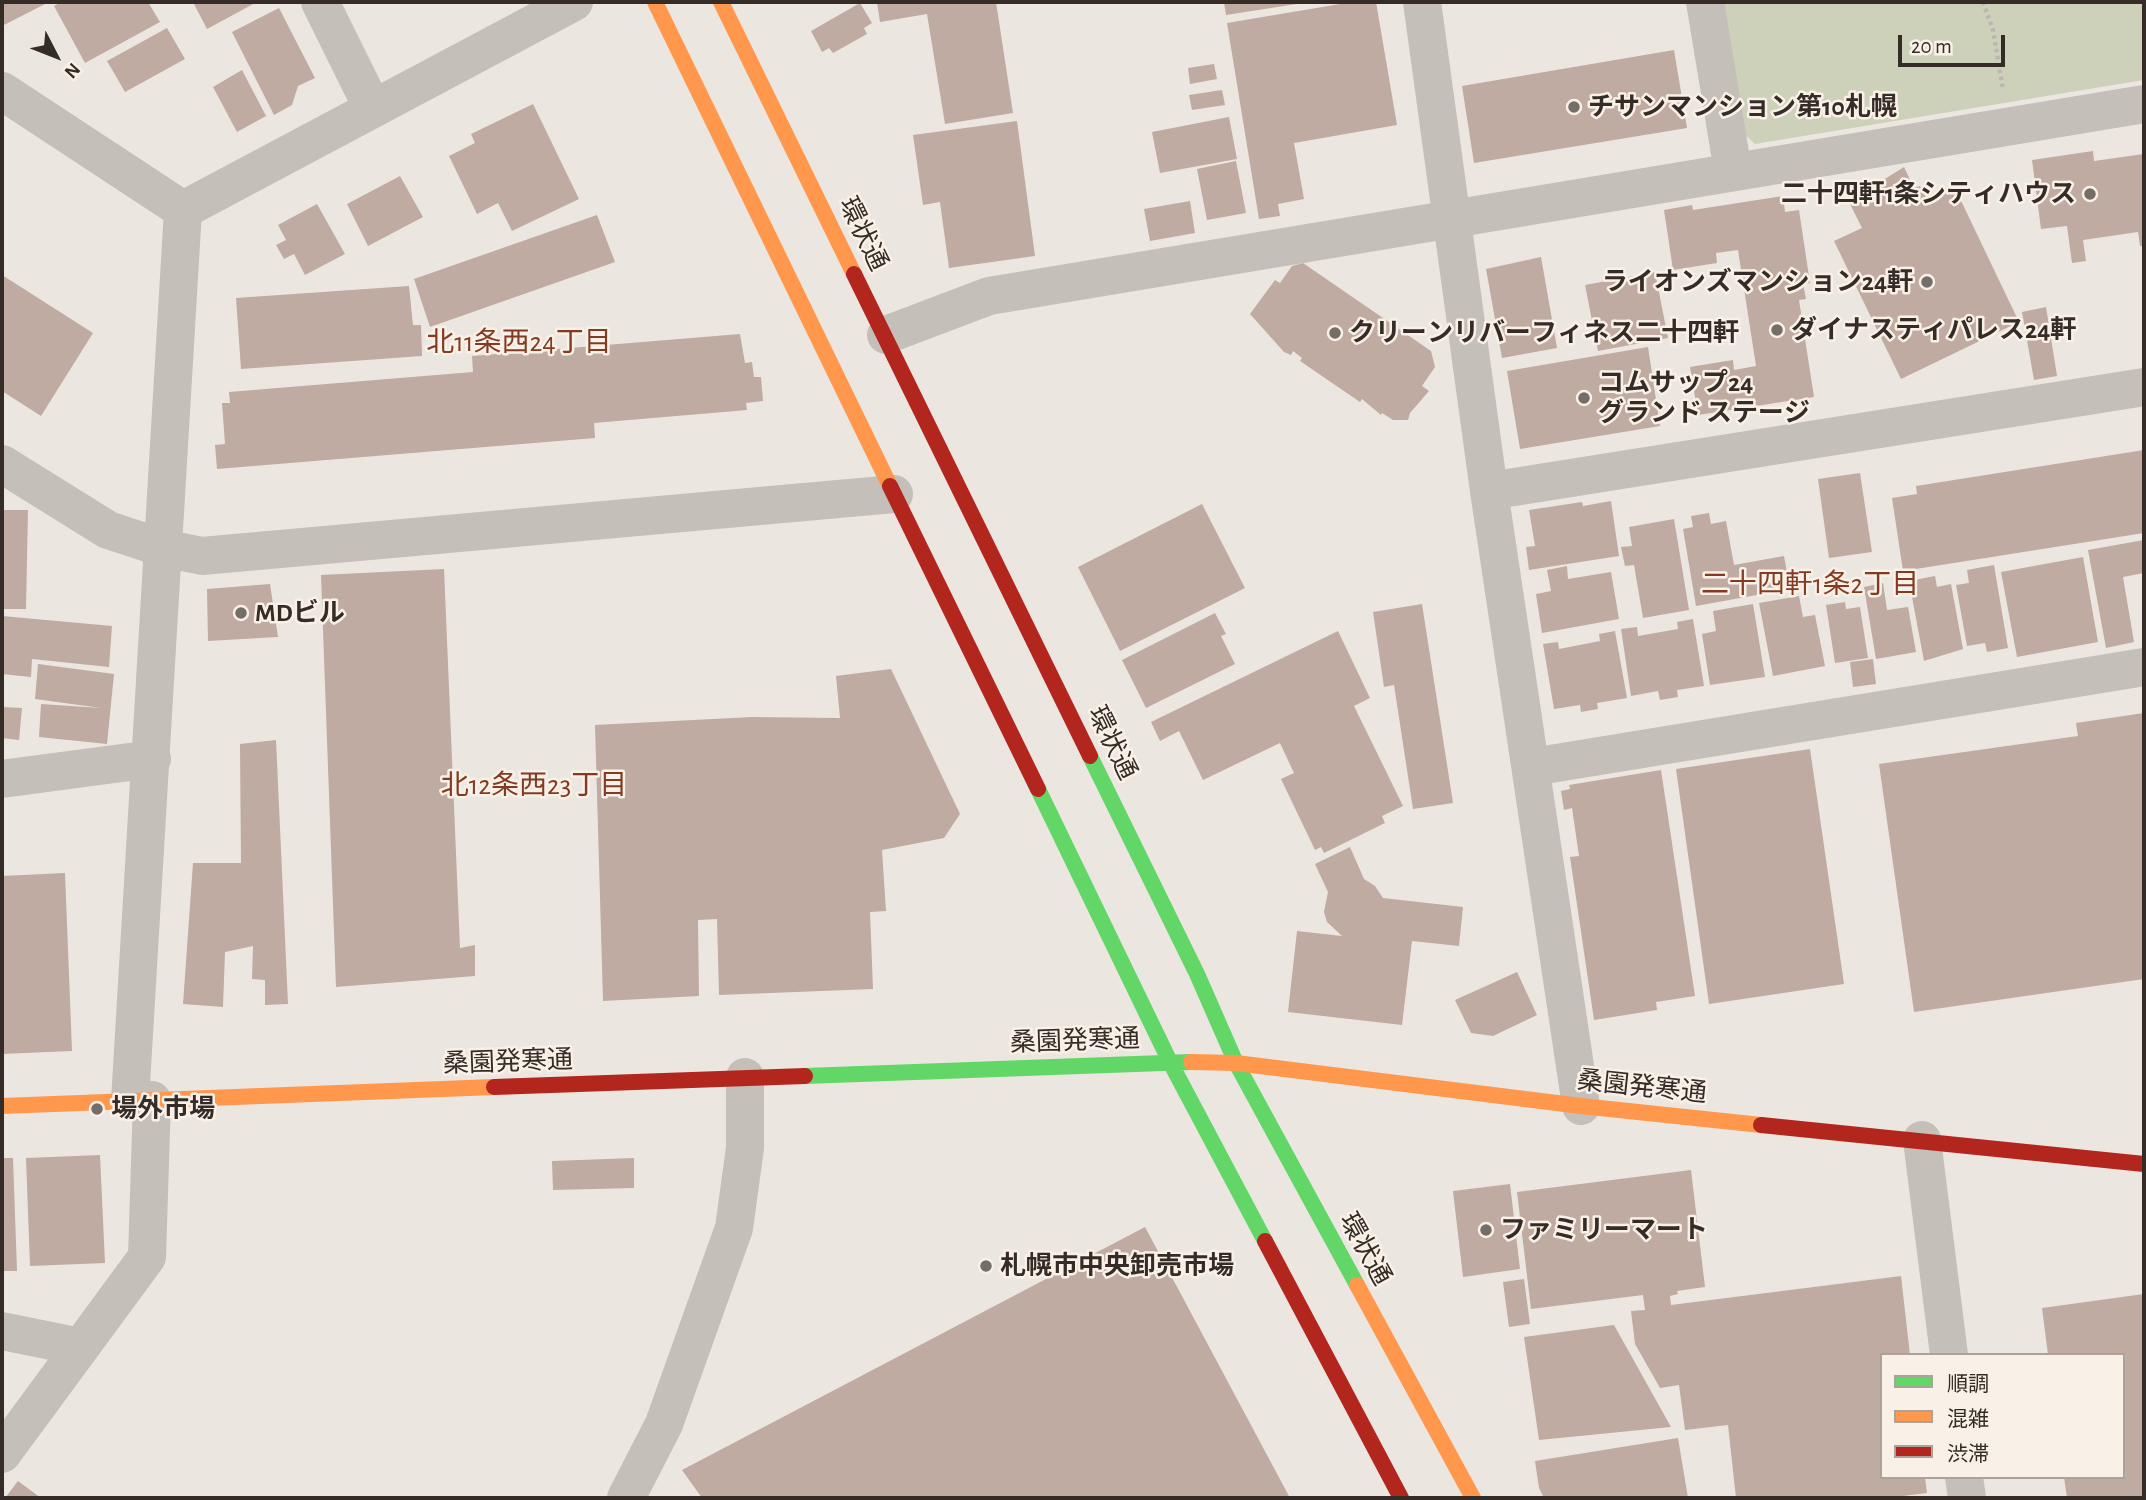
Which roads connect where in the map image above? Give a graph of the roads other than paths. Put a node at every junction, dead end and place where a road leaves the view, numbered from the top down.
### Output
1 (320, 2) edge
2 (574, 2) edge
3 (655, 2) edge
4 (721, 2) edge
5 (1422, 2) edge
6 (1705, 2) edge
7 (2, 92) edge
8 (2144, 104) edge
9 (373, 109) junction
10 (1733, 170) junction
11 (183, 211) junction
12 (1451, 216) junction
13 (886, 335) junction
14 (2144, 387) edge
15 (2, 464) edge
16 (1489, 491) junction
17 (894, 494) junction
18 (163, 548) junction
19 (2144, 667) edge
20 (152, 759) junction
21 (1532, 766) junction
22 (2, 779) edge
23 (1170, 1062) junction
24 (1236, 1063) junction
25 (745, 1077) junction
26 (141, 1101) junction
27 (2, 1106) edge
28 (1581, 1106) junction
29 (1922, 1140) junction
30 (2144, 1164) edge
31 (2, 1331) edge
32 (81, 1347) junction
33 (1949, 1353) edge
34 (2, 1454) edge
35 (1964, 1479) edge
36 (626, 1498) edge
37 (1401, 1498) edge
38 (1473, 1498) edge
39 (1967, 1498) edge

1 - 9 street
2 - 9 street
3 - 17 street
4 - 13 street, 環状通
5 - 12 street
6 - 10 street
7 - 11 street
8 - 10 street
9 - 11 street
10 - 12 street
11 - 18 street
12 - 13 street
12 - 16 street
13 - 24 street, 環状通
14 - 16 street
15 - 18 street
16 - 21 street
17 - 18 street
17 - 23 street
18 - 20 street
19 - 21 street
20 - 22 street
20 - 26 street
21 - 28 street
23 - 24 street, 桑園発寒通
23 - 25 street, 桑園発寒通
23 - 37 street
24 - 28 street, 桑園発寒通
24 - 38 street, 環状通
25 - 26 street, 桑園発寒通
25 - 36 street
26 - 27 street, 桑園発寒通
26 - 32 street
28 - 29 street, 桑園発寒通
29 - 30 street, 桑園発寒通
29 - 33 street
31 - 32 street
32 - 34 street
35 - 39 street

